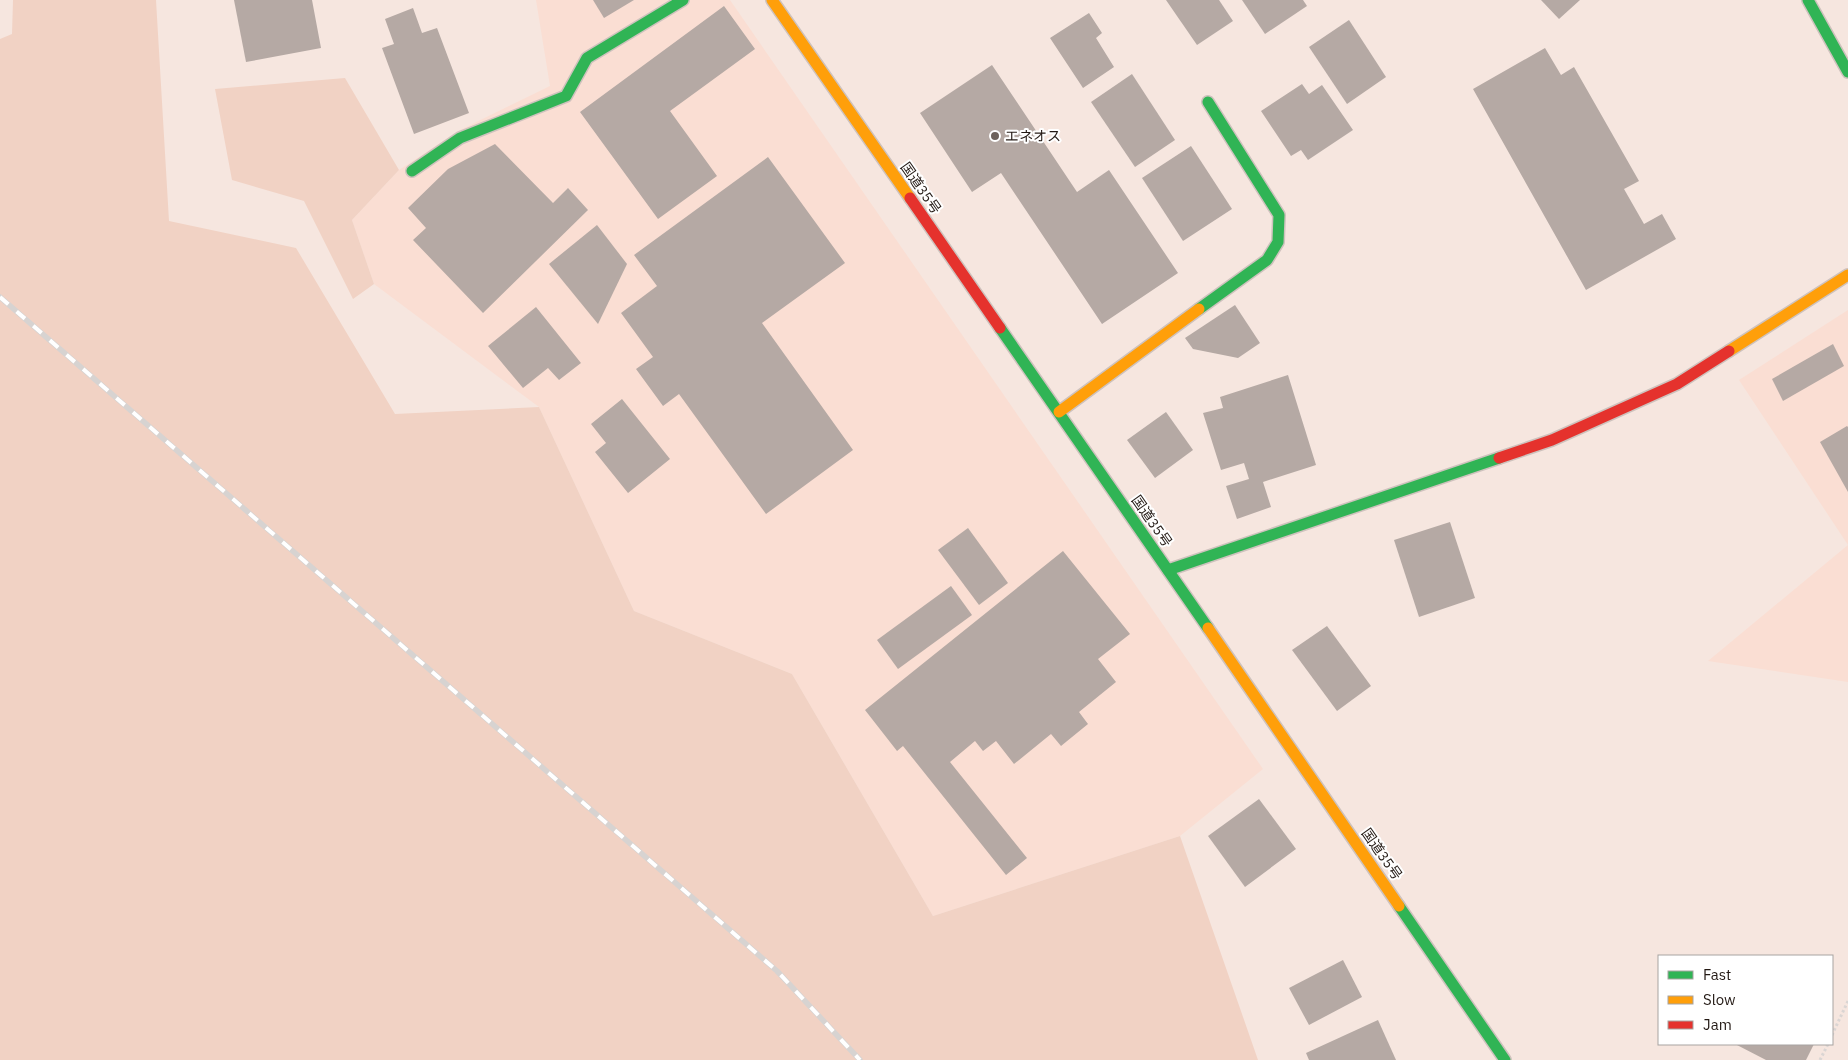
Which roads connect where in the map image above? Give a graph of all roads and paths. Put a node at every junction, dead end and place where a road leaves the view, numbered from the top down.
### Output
1 (683, 0) edge
2 (772, 0) edge
3 (1808, 0) edge
4 (1848, 72) edge
5 (1208, 102) dead end
6 (412, 171) dead end
7 (1848, 275) edge
8 (1059, 412) junction
9 (1168, 570) junction
10 (1848, 1000) edge
11 (1833, 1033) edge
12 (1828, 1045) edge
13 (1505, 1060) edge
14 (1820, 1060) edge

1 - 6 main road
2 - 8 main road, 国道35号
3 - 4 main road
5 - 8 main road
7 - 9 main road
8 - 9 main road, 国道35号
9 - 13 main road, 国道35号
10 - 11 path
12 - 14 path

